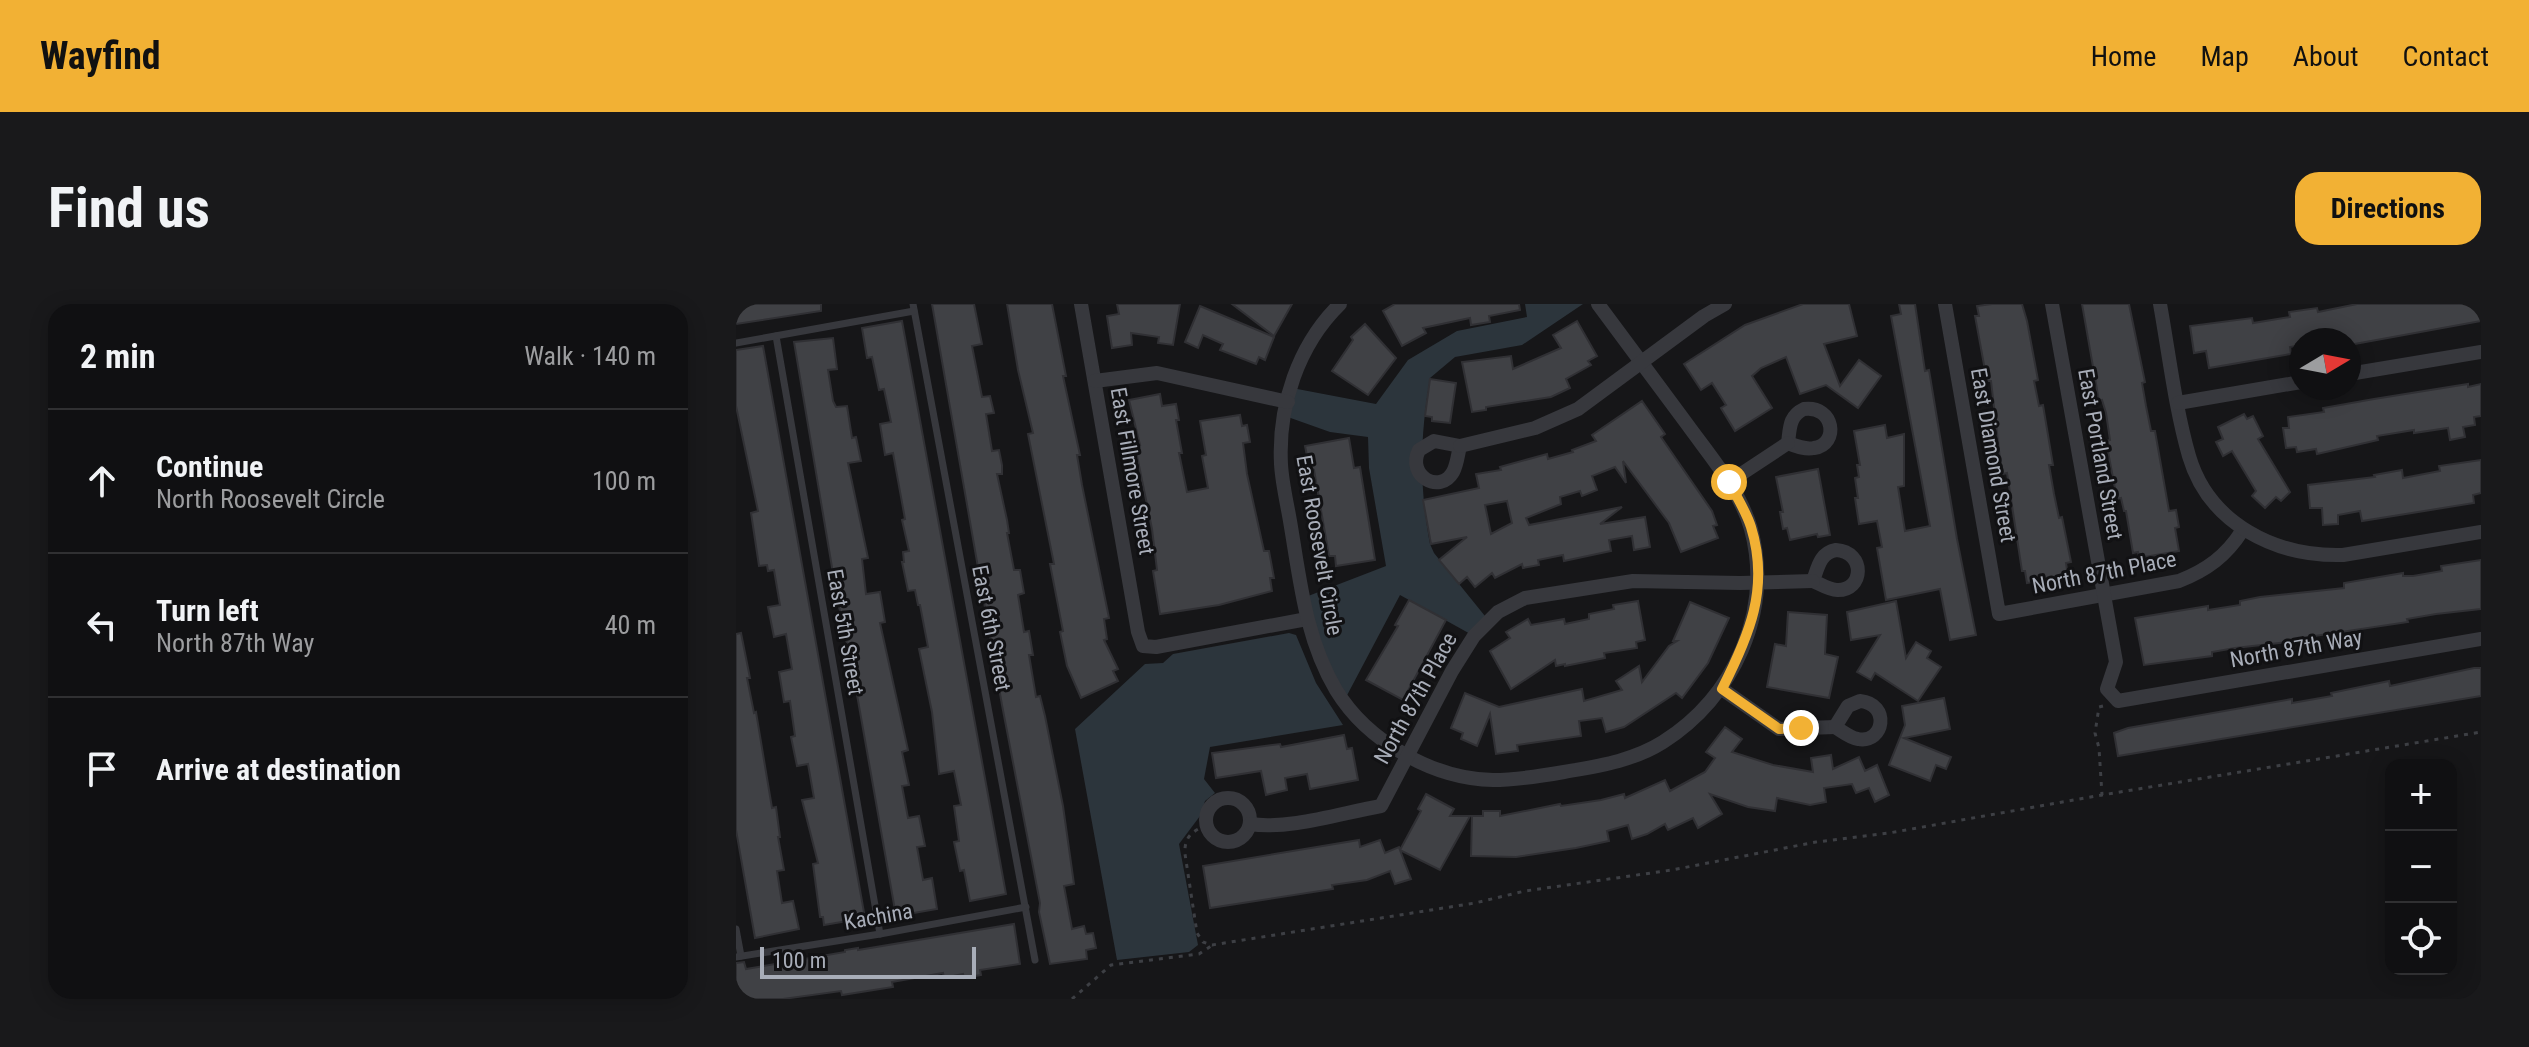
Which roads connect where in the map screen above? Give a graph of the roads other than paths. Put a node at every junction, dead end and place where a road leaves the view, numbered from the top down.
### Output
1 (1081, 304) edge
2 (1598, 304) edge
3 (1725, 304) edge
4 (1945, 304) edge
5 (2052, 304) edge
6 (2160, 304) edge
7 (1337, 305) edge
8 (914, 307) edge
9 (776, 336) junction
10 (736, 343) edge
11 (2481, 352) edge
12 (1641, 363) junction
13 (2361, 372) edge
14 (1095, 381) junction
15 (2289, 384) edge
16 (1288, 402) junction
17 (2178, 403) junction
18 (1788, 443) dead end
19 (1460, 446) dead end
20 (1729, 482) junction
21 (2242, 531) junction
22 (2481, 532) edge
23 (1813, 581) dead end
24 (1757, 583) junction
25 (2104, 596) junction
26 (1999, 614) joint
27 (1307, 619) junction
28 (2481, 639) edge
29 (1722, 689) junction
30 (2118, 701) joint
31 (1835, 727) dead end
32 (1407, 756) junction
33 (1250, 824) junction
34 (1026, 907) junction
35 (736, 929) edge
36 (880, 934) junction
37 (738, 956) edge
38 (1035, 960) dead end

1 - 14 street, East Fillmore Street
2 - 12 street
3 - 12 street
4 - 26 street, East Diamond Street
5 - 25 street, East Portland Street
6 - 17 street
7 - 16 street, East Roosevelt Circle
8 - 9 lane
8 - 34 lane, East 6th Street
9 - 10 lane
9 - 36 lane, East 5th Street
11 - 13 street
12 - 19 street
12 - 20 street
14 - 16 street
14 - 27 street, East Fillmore Street
15 - 17 street
16 - 27 street, East Roosevelt Circle
17 - 21 street
18 - 20 street
20 - 24 street, East Roosevelt Circle
21 - 22 street
21 - 25 street, North 87th Place
23 - 24 street, North 87th Place
24 - 29 street, East Roosevelt Circle
24 - 32 street, North 87th Place
25 - 26 street, North 87th Place
25 - 30 street, East Portland Street
27 - 32 street, East Roosevelt Circle
28 - 30 street, North 87th Way
29 - 31 street
29 - 32 street, East Roosevelt Circle
32 - 33 street, North 87th Place
33 - 33 street, North 87th Place
34 - 36 lane, Kachina
34 - 38 lane, East 6th Street
35 - 37 lane
36 - 37 lane, Kachina

